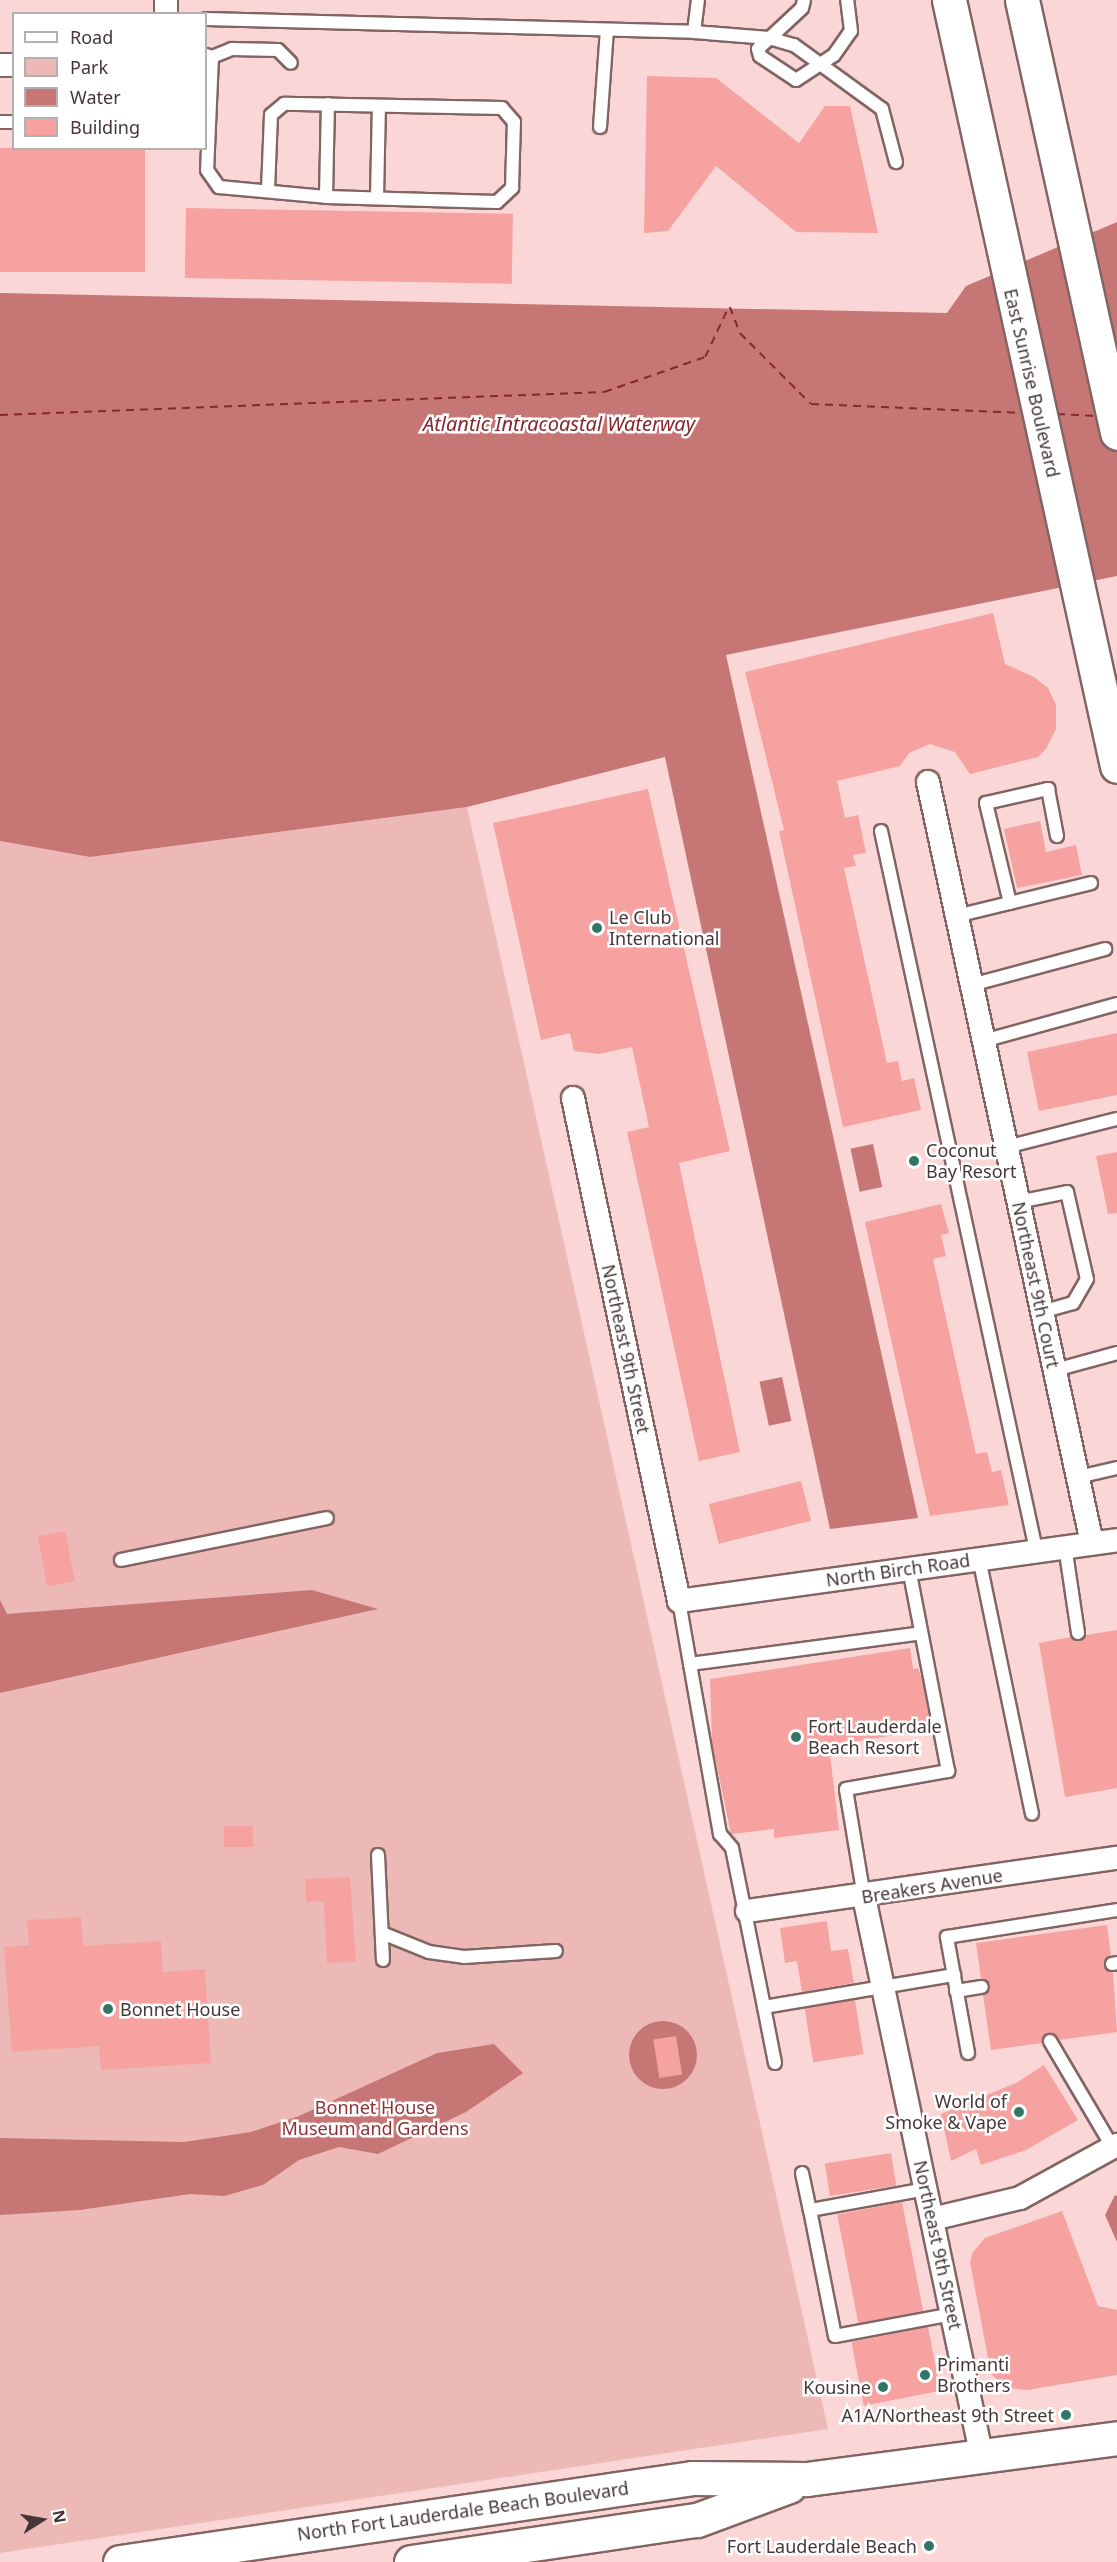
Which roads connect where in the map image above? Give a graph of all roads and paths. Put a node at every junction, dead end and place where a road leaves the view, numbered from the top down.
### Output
1 (698, 0) edge
2 (804, 0) edge
3 (847, 0) edge
4 (949, 0) edge
5 (1022, 0) edge
6 (207, 19) edge
7 (607, 30) junction
8 (694, 32) junction
9 (769, 38) junction
10 (209, 56) edge
11 (291, 63) dead end
12 (822, 63) junction
13 (328, 104) junction
14 (379, 106) junction
15 (600, 127) dead end
16 (896, 162) dead end
17 (268, 190) junction
18 (326, 197) junction
19 (377, 198) junction
20 (1117, 433) edge
21 (1117, 766) edge
22 (928, 782) dead end
23 (881, 831) dead end
24 (1057, 836) dead end
25 (1091, 884) dead end
26 (1010, 903) junction
27 (956, 916) junction
28 (1105, 949) dead end
29 (971, 985) junction
30 (1117, 1004) edge
31 (983, 1041) junction
32 (573, 1098) dead end
33 (1117, 1119) edge
34 (1006, 1147) junction
35 (1018, 1202) junction
36 (1042, 1312) junction
37 (1117, 1353) edge
38 (1054, 1370) junction
39 (1117, 1468) edge
40 (1078, 1477) junction
41 (327, 1518) dead end
42 (1117, 1540) edge
43 (1092, 1542) junction
44 (1065, 1546) junction
45 (1036, 1550) junction
46 (979, 1558) junction
47 (122, 1560) dead end
48 (909, 1568) junction
49 (679, 1601) junction
50 (921, 1633) junction
51 (1078, 1633) dead end
52 (690, 1664) junction
53 (1032, 1814) dead end
54 (378, 1855) dead end
55 (1117, 1858) edge
56 (864, 1897) junction
57 (1117, 1910) edge
58 (747, 1911) junction
59 (382, 1933) junction
60 (556, 1951) dead end
61 (383, 1960) dead end
62 (954, 1975) junction
63 (982, 1987) dead end
64 (883, 1989) junction
65 (956, 1991) junction
66 (764, 2007) junction
67 (1050, 2041) dead end
68 (968, 2053) dead end
69 (775, 2062) dead end
70 (1115, 2147) edge
71 (802, 2173) dead end
72 (926, 2189) junction
73 (810, 2210) junction
74 (932, 2219) junction
75 (952, 2314) junction
76 (1117, 2438) edge
77 (981, 2453) junction
78 (807, 2479) junction
79 (120, 2562) edge
80 (411, 2562) edge

1 - 8 lane
2 - 9 lane
3 - 12 lane
4 - 21 main road, East Sunrise Boulevard
5 - 20 main road
6 - 7 lane
7 - 8 lane
7 - 15 lane
8 - 9 lane
9 - 12 lane
9 - 12 lane
10 - 11 lane
10 - 17 lane
12 - 16 lane
13 - 14 lane
13 - 17 lane
13 - 18 lane
14 - 19 lane
14 - 19 lane
17 - 18 lane
18 - 19 lane
22 - 27 street, Northeast 9th Court
23 - 45 lane
24 - 26 lane
25 - 26 lane
26 - 27 lane
27 - 29 street, Northeast 9th Court
28 - 29 lane
29 - 31 street, Northeast 9th Court
30 - 31 lane
31 - 34 street, Northeast 9th Court
32 - 49 street, Northeast 9th Street
33 - 34 lane
34 - 35 street, Northeast 9th Court
35 - 36 street, Northeast 9th Court
35 - 36 lane
36 - 38 street, Northeast 9th Court
37 - 38 lane
38 - 40 street, Northeast 9th Court
39 - 40 lane
40 - 43 street, Northeast 9th Court
41 - 47 lane
42 - 43 street, North Birch Road
43 - 44 street, North Birch Road
44 - 45 street, North Birch Road
44 - 51 lane
45 - 46 street, North Birch Road
46 - 48 street, North Birch Road
46 - 53 lane
48 - 49 street, North Birch Road
48 - 50 lane
49 - 52 lane
50 - 52 lane
50 - 56 lane
52 - 58 lane
54 - 59 lane
55 - 56 street, Breakers Avenue
56 - 58 street, Breakers Avenue
56 - 64 street, Northeast 9th Street
57 - 62 lane
58 - 66 lane
59 - 60 lane
59 - 61 lane
62 - 64 lane
62 - 65 lane
63 - 65 lane
64 - 66 lane
64 - 72 street, Northeast 9th Street
65 - 68 lane
66 - 69 lane
67 - 70 lane
70 - 74 street
71 - 73 lane
72 - 73 lane
72 - 74 street, Northeast 9th Street
73 - 75 lane
74 - 75 street, Northeast 9th Street
75 - 77 street, Northeast 9th Street
76 - 77 main road, North Fort Lauderdale Beach Boulevard
77 - 78 main road, North Fort Lauderdale Beach Boulevard
78 - 79 main road, North Fort Lauderdale Beach Boulevard
78 - 80 main road, North Fort Lauderdale Beach Boulevard

